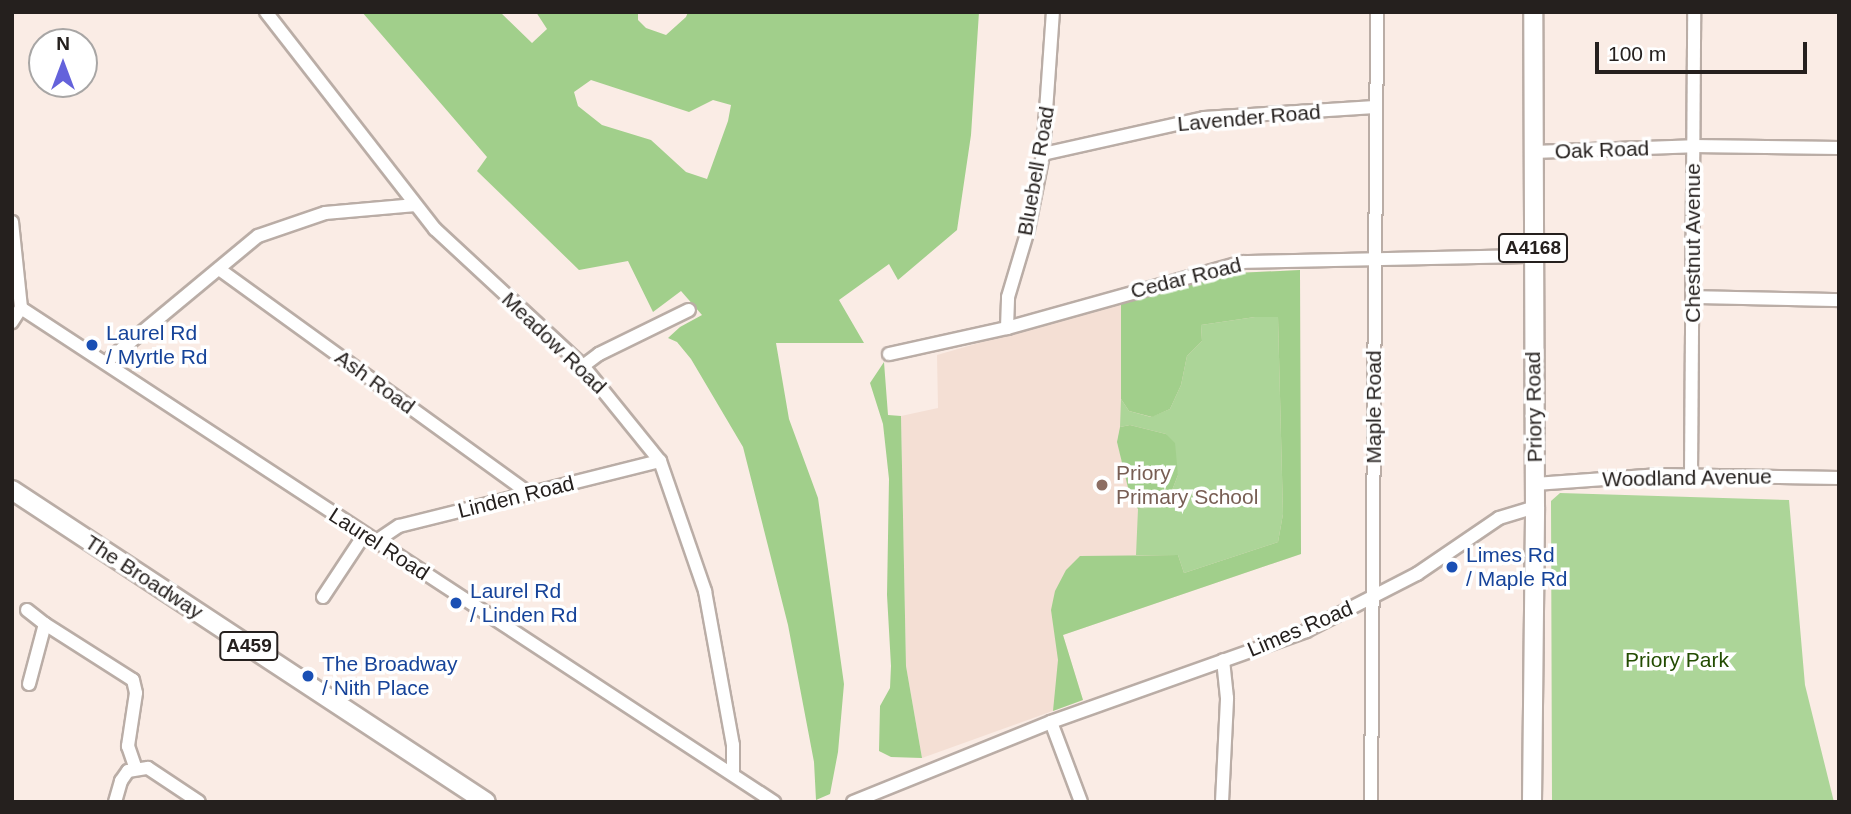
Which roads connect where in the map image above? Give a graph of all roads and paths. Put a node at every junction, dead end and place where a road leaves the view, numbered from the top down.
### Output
1 (267, 12) edge
2 (1053, 12) edge
3 (1377, 12) edge
4 (1533, 12) edge
5 (1694, 12) edge
6 (1375, 107) junction
7 (1693, 146) junction
8 (1839, 148) edge
9 (1533, 152) junction
10 (1043, 154) junction
11 (416, 205) junction
12 (12, 222) edge
13 (1533, 256) junction
14 (1376, 257) junction
15 (219, 269) junction
16 (16, 278) edge
17 (1693, 297) junction
18 (1839, 300) edge
19 (21, 308) junction
20 (689, 310) dead end
21 (12, 322) edge
22 (1007, 328) junction
23 (889, 354) dead end
24 (106, 362) junction
25 (583, 366) junction
26 (660, 461) junction
27 (1690, 474) junction
28 (1839, 478) edge
29 (1535, 484) junction
30 (12, 491) edge
31 (530, 494) junction
32 (1535, 507) junction
33 (370, 538) junction
34 (323, 597) dead end
35 (1374, 597) junction
36 (27, 610) dead end
37 (45, 624) junction
38 (1223, 660) junction
39 (29, 684) dead end
40 (1051, 722) junction
41 (136, 769) junction
42 (733, 773) junction
43 (116, 802) edge
44 (199, 802) edge
45 (486, 802) edge
46 (774, 802) edge
47 (853, 802) edge
48 (1082, 802) edge
49 (1222, 802) edge
50 (1371, 802) edge
51 (1532, 802) edge

1 - 11 street, Meadow Road
2 - 10 street, Bluebell Road
3 - 6 street, Maple Road
4 - 9 main road, Priory Road / A4168
5 - 7 street, Chestnut Avenue
6 - 10 street, Lavender Road
6 - 14 street, Maple Road
7 - 8 street, Oak Road
7 - 9 street, Oak Road
7 - 17 street, Chestnut Avenue
9 - 13 main road, Priory Road / A4168
10 - 22 street, Bluebell Road
11 - 15 street
11 - 25 street, Meadow Road
12 - 16 street
13 - 14 street, Cedar Road
13 - 29 main road, Priory Road / A4168
14 - 22 street, Cedar Road
14 - 35 street, Maple Road
15 - 24 street
15 - 31 street, Ash Road
16 - 19 street
17 - 18 street
17 - 27 street, Chestnut Avenue
19 - 21 street
19 - 24 street, Laurel Road
20 - 25 street
22 - 23 street, Cedar Road
24 - 33 street, Laurel Road
25 - 26 street, Meadow Road
26 - 31 street, Linden Road
26 - 42 street, Meadow Road
27 - 28 street, Woodland Avenue
27 - 29 street, Woodland Avenue
29 - 32 main road, Priory Road / A4168
30 - 45 main road, The Broadway / A459
31 - 33 street, Linden Road
32 - 35 street, Limes Road
32 - 51 main road, Priory Road / A4168
33 - 34 street
33 - 42 street, Laurel Road
35 - 38 street, Limes Road
35 - 50 street, Maple Road
36 - 37 street
37 - 39 street
37 - 41 street
38 - 40 street, Limes Road
38 - 49 street
40 - 47 street, Limes Road
40 - 48 street
41 - 43 street
41 - 44 street
42 - 46 street, Laurel Road

